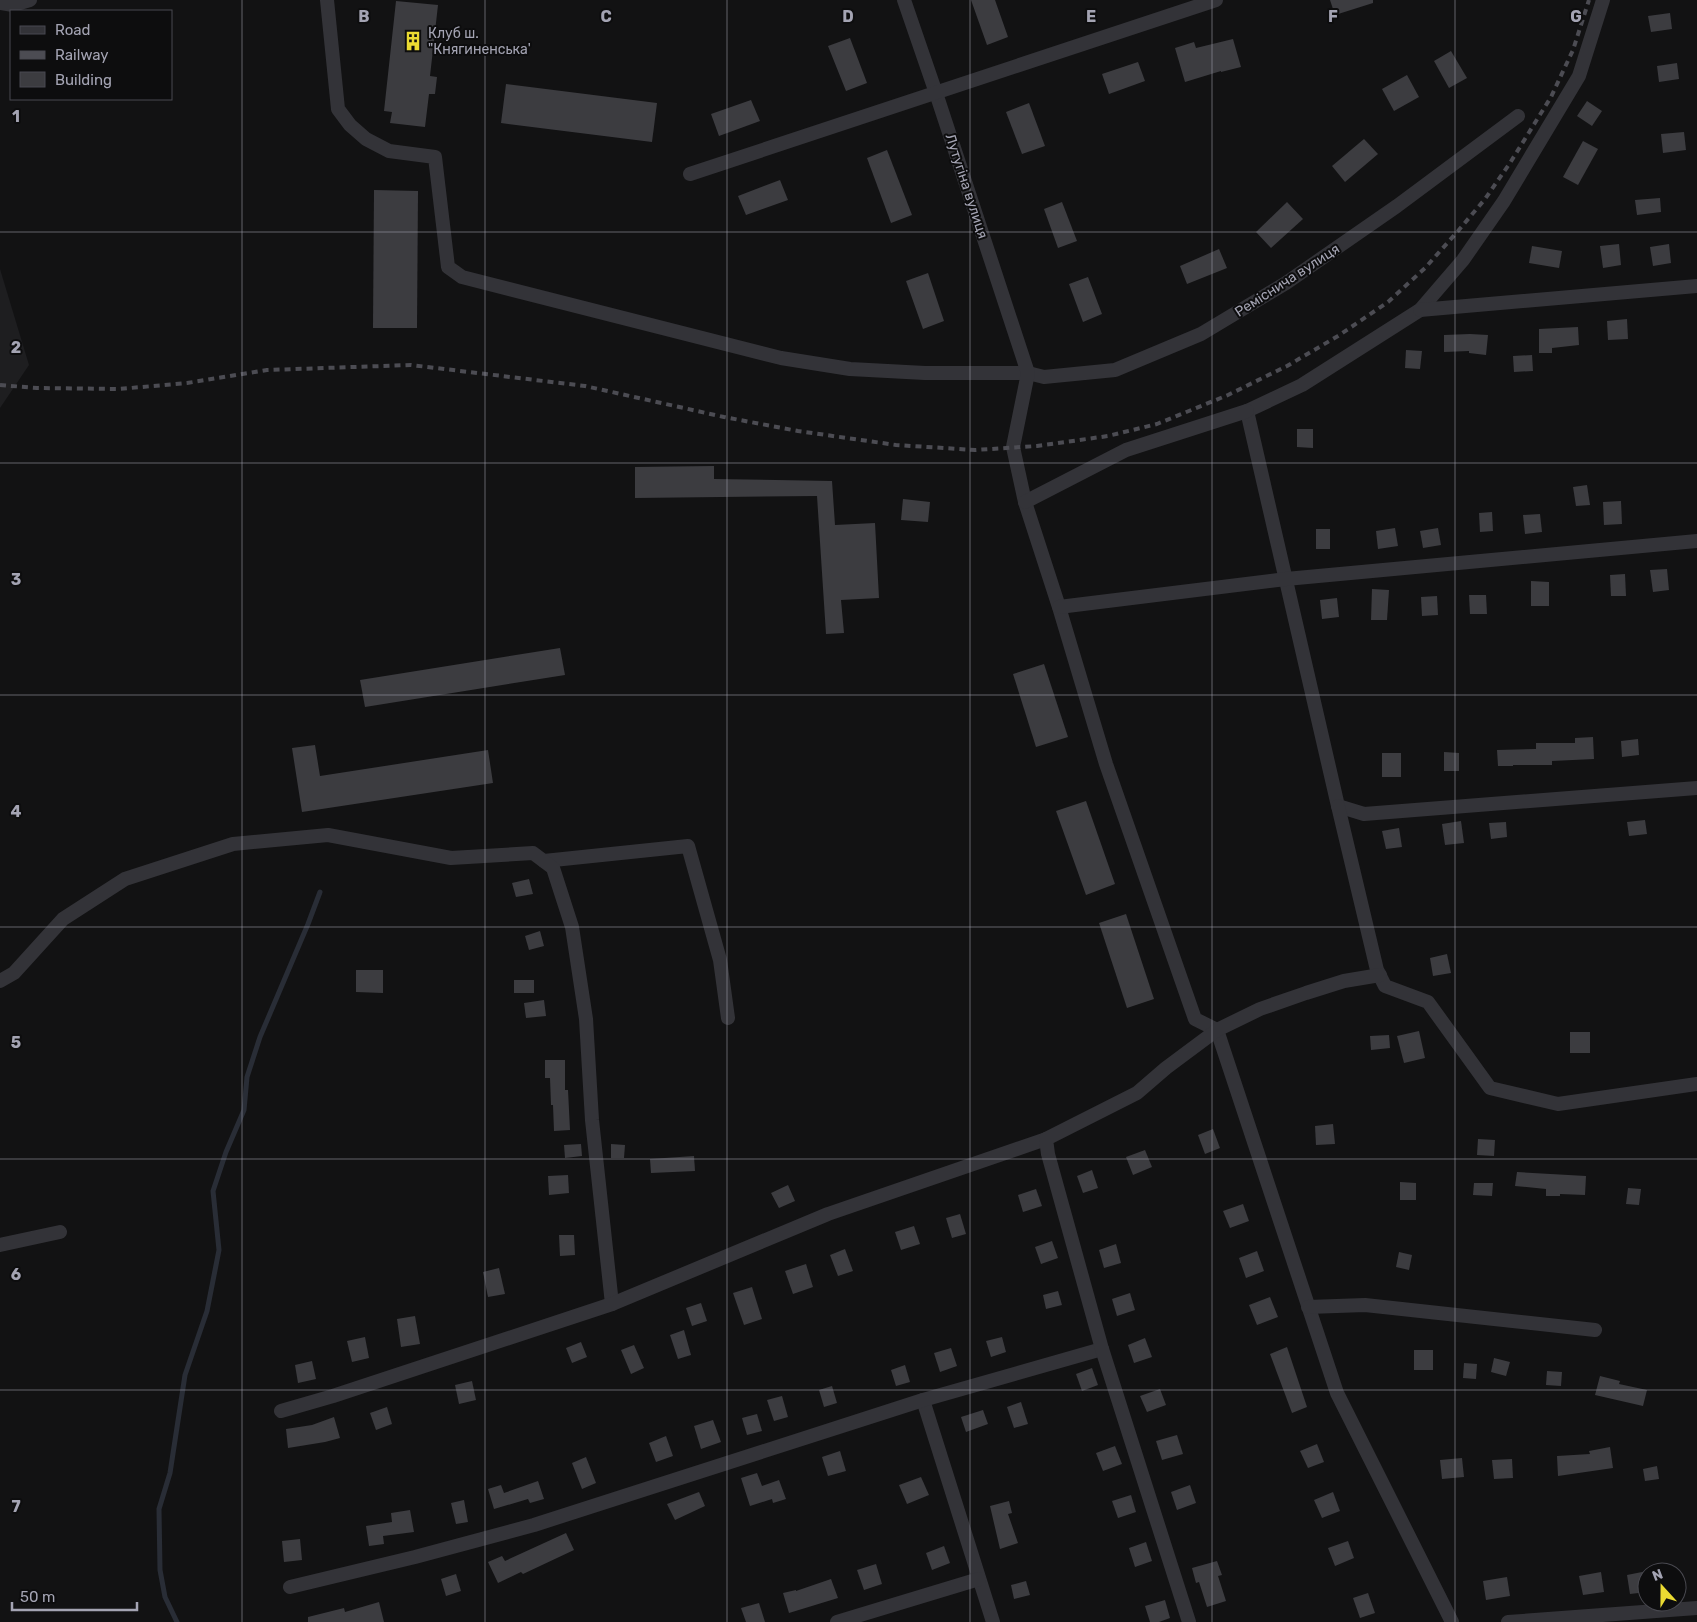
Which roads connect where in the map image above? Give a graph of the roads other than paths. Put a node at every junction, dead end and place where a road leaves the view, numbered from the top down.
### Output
1 (30, 0) edge
2 (327, 0) edge
3 (904, 0) edge
4 (1216, 0) edge
5 (1603, 0) edge
6 (0, 3) edge
7 (936, 93) junction
8 (1518, 116) dead end
9 (690, 174) dead end
10 (1697, 286) edge
11 (1420, 310) junction
12 (1028, 373) junction
13 (1247, 411) junction
14 (1025, 502) junction
15 (1697, 541) edge
16 (1286, 579) junction
17 (1059, 607) junction
18 (1697, 788) edge
19 (1338, 806) junction
20 (544, 861) junction
21 (1380, 975) junction
22 (0, 981) edge
23 (728, 1018) dead end
24 (1216, 1030) junction
25 (1697, 1084) edge
26 (1046, 1139) junction
27 (60, 1232) dead end
28 (0, 1245) edge
29 (612, 1304) junction
30 (1308, 1307) junction
31 (1595, 1330) dead end
32 (1102, 1349) junction
33 (922, 1400) junction
34 (281, 1411) dead end
35 (979, 1579) junction
36 (290, 1587) dead end
37 (1697, 1608) edge
38 (837, 1622) edge
39 (993, 1622) edge
40 (1189, 1622) edge
41 (1452, 1622) edge
42 (1508, 1622) edge

1 - 6 street
2 - 12 street, Реміснича вулиця
3 - 7 street, Лутугіна вулиця
4 - 7 street
5 - 11 street
7 - 9 street
7 - 12 street, Лутугіна вулиця
8 - 12 street, Реміснича вулиця
10 - 11 street
11 - 13 street
12 - 14 street
13 - 14 street
13 - 16 street
14 - 17 street
15 - 16 street
16 - 17 street
16 - 19 street
17 - 24 street
18 - 19 street
19 - 21 street
20 - 22 street
20 - 23 street
20 - 29 street
21 - 24 street
21 - 25 street
24 - 26 street
24 - 30 street
26 - 29 street
26 - 32 street
27 - 28 street
29 - 34 street
30 - 31 street
30 - 41 street
32 - 33 street
32 - 40 street
33 - 35 street
33 - 36 street
35 - 38 street
35 - 39 street
37 - 42 street

